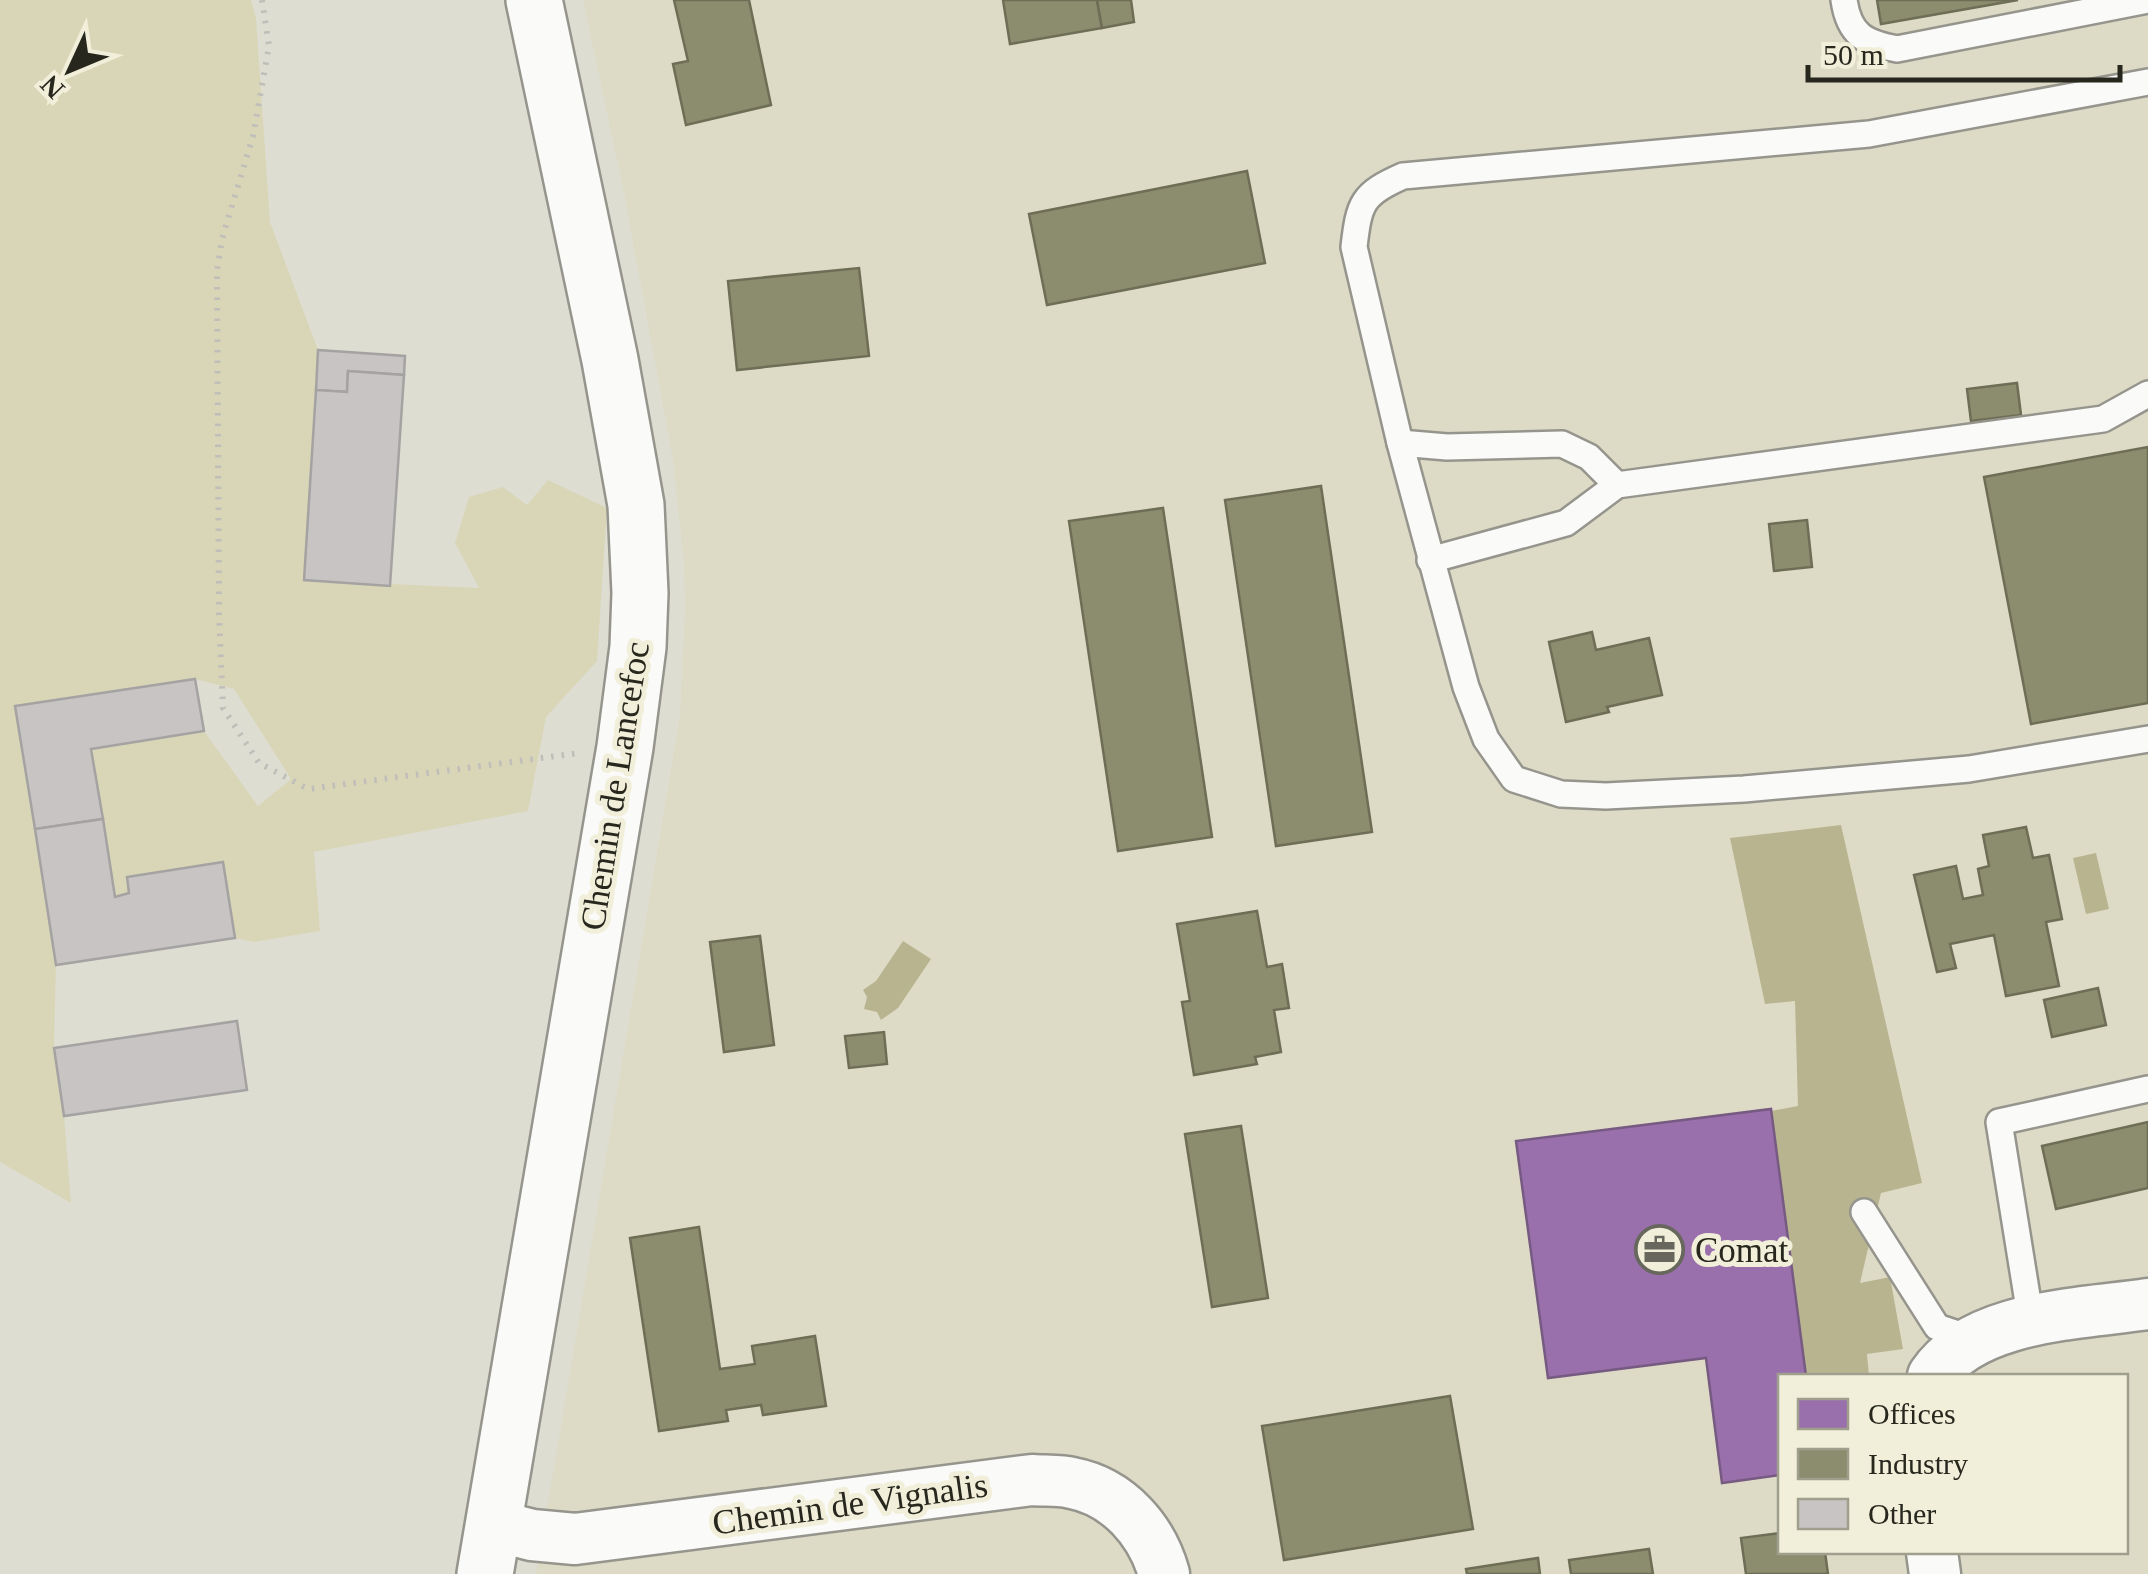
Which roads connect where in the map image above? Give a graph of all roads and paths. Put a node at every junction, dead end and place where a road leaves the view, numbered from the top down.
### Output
1 (262, 0) edge
2 (534, 0) edge
3 (1844, 0) edge
4 (2148, 0) edge
5 (2148, 82) edge
6 (2148, 394) edge
7 (1400, 444) junction
8 (1618, 486) junction
9 (1430, 560) junction
10 (2148, 739) edge
11 (625, 747) junction
12 (2148, 1089) edge
13 (1864, 1212) dead end
14 (2148, 1304) edge
15 (2031, 1321) junction
16 (1974, 1339) junction
17 (1934, 1374) edge
18 (489, 1549) edge
19 (1164, 1574) edge

1 - 11 path
2 - 11 street, Chemin de Lancefoc
3 - 4 lane
5 - 7 lane
6 - 8 lane
7 - 8 lane
7 - 9 lane
8 - 9 lane
9 - 10 lane
11 - 18 street, Chemin de Lancefoc
12 - 15 lane
13 - 16 lane
14 - 15 street
15 - 16 street
16 - 17 street
18 - 19 street, Chemin de Vignalis

